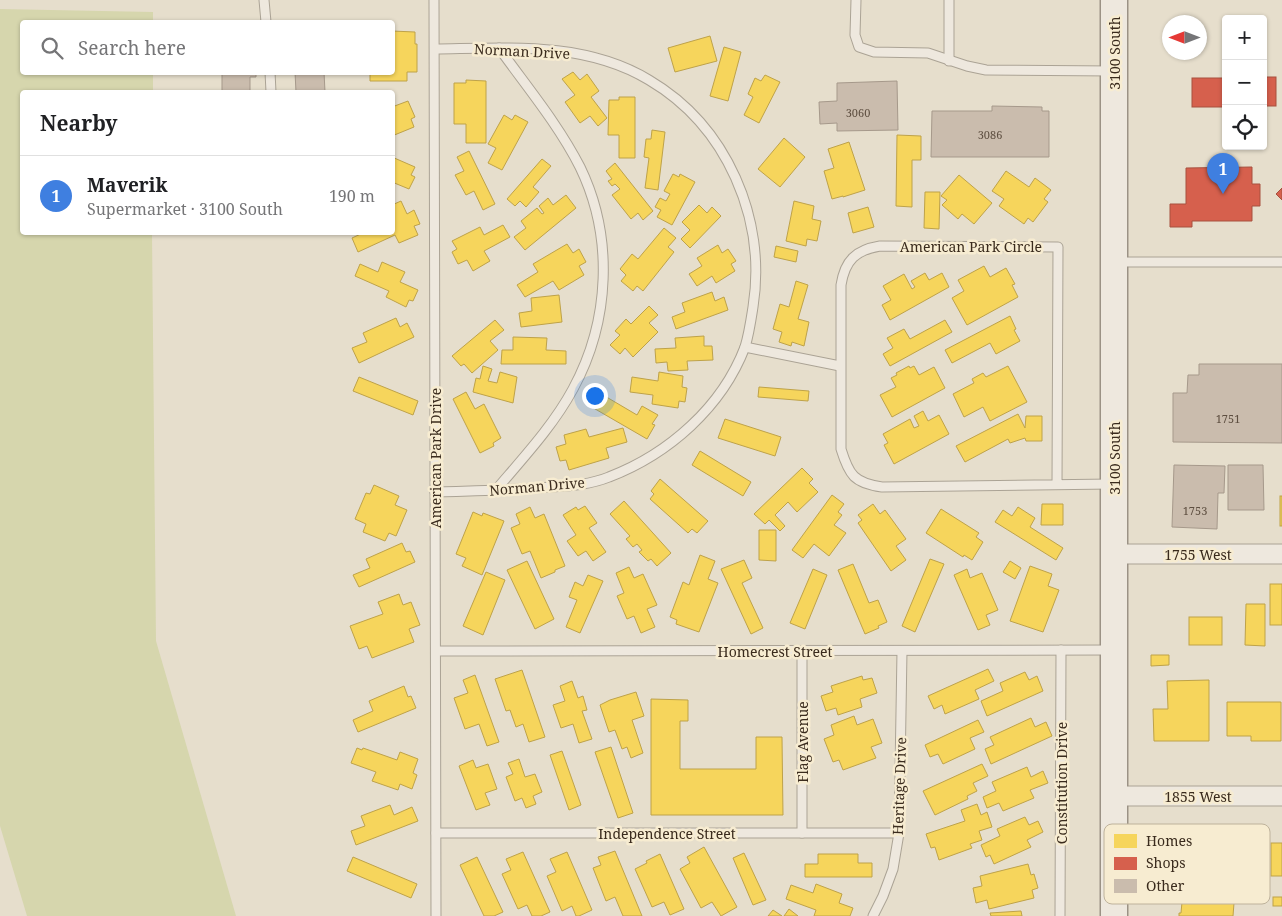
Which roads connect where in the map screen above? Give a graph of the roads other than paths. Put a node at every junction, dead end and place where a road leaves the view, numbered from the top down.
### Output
1 (264, 0) edge
2 (434, 0) edge
3 (856, 0) edge
4 (949, 0) edge
5 (1114, 0) edge
6 (266, 20) edge
7 (499, 48) junction
8 (435, 49) junction
9 (949, 61) junction
10 (1114, 71) junction
11 (270, 75) edge
12 (272, 90) edge
13 (1114, 262) junction
14 (1282, 262) edge
15 (745, 347) junction
16 (840, 366) junction
17 (1057, 484) junction
18 (1114, 484) junction
19 (495, 490) junction
20 (436, 492) junction
21 (1114, 554) junction
22 (1282, 554) edge
23 (1061, 650) junction
24 (1114, 650) junction
25 (436, 651) junction
26 (802, 651) junction
27 (902, 651) junction
28 (1114, 796) junction
29 (1282, 796) edge
30 (1114, 824) edge
31 (802, 833) junction
32 (899, 833) junction
33 (436, 834) junction
34 (436, 916) edge
35 (873, 916) edge
36 (1060, 916) edge

1 - 6 lane
2 - 8 lane, American Park Drive
3 - 9 lane
4 - 9 lane
5 - 10 main road, 3100 South
7 - 8 lane, Norman Drive
7 - 15 lane, Norman Drive
7 - 19 lane
8 - 20 lane, American Park Drive
9 - 10 lane
10 - 13 main road, 3100 South
11 - 12 lane
13 - 14 lane
13 - 18 main road, 3100 South
15 - 16 lane
15 - 19 lane, Norman Drive
16 - 17 lane, American Park Circle
16 - 17 lane, American Park Circle
17 - 18 lane, American Park Circle
18 - 21 main road, 3100 South
19 - 20 lane, Norman Drive
20 - 25 lane, American Park Drive
21 - 22 street, 1755 West
21 - 24 main road, 3100 South
23 - 24 lane, Homecrest Street
23 - 27 lane, Homecrest Street
23 - 36 lane, Constitution Drive
24 - 28 main road, 3100 South
25 - 26 lane, Homecrest Street
25 - 33 lane, American Park Drive
26 - 27 lane, Homecrest Street
26 - 31 lane, Flag Avenue
27 - 32 lane, Heritage Drive
28 - 29 street, 1855 West
28 - 30 main road, 3100 South
31 - 32 lane, Independence Street
31 - 33 lane, Independence Street
32 - 35 lane, Heritage Drive
33 - 34 lane, American Park Drive

